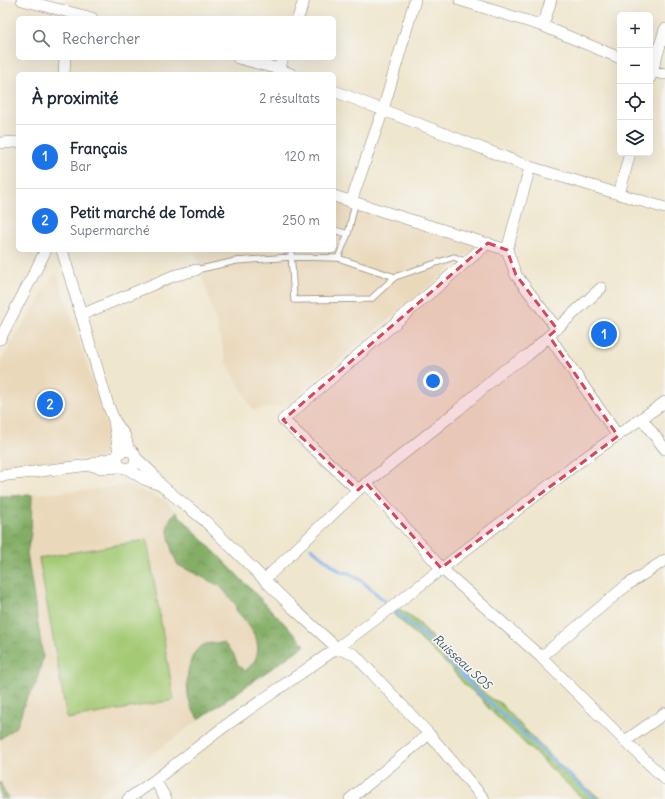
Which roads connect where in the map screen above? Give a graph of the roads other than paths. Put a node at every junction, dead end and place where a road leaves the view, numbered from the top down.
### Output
1 (22, 0) edge
2 (304, 0) edge
3 (415, 0) edge
4 (460, 0) edge
5 (552, 0) edge
6 (71, 15) edge
7 (299, 16) edge
8 (543, 26) junction
9 (665, 28) edge
10 (617, 57) edge
11 (65, 60) edge
12 (245, 60) edge
13 (282, 60) edge
14 (653, 67) edge
15 (279, 69) junction
16 (64, 72) edge
17 (286, 72) edge
18 (653, 74) edge
19 (665, 74) edge
20 (336, 92) edge
21 (383, 110) junction
22 (16, 142) edge
23 (0, 143) edge
24 (629, 156) edge
25 (530, 167) junction
26 (619, 194) junction
27 (336, 197) edge
28 (353, 202) junction
29 (665, 208) edge
30 (336, 231) edge
31 (348, 234) junction
32 (488, 243) junction
33 (507, 250) junction
34 (45, 252) edge
35 (63, 252) edge
36 (291, 252) edge
37 (292, 256) junction
38 (338, 258) junction
39 (466, 262) junction
40 (196, 270) joint
41 (396, 277) junction
42 (601, 288) dead end
43 (81, 315) junction
44 (553, 332) junction
45 (0, 339) edge
46 (665, 402) edge
47 (642, 419) junction
48 (618, 436) junction
49 (665, 450) edge
50 (125, 459) junction
51 (0, 476) edge
52 (362, 486) junction
53 (665, 560) edge
54 (441, 568) junction
55 (265, 579) junction
56 (337, 648) junction
57 (541, 657) junction
58 (665, 713) edge
59 (429, 734) junction
60 (625, 741) junction
61 (665, 779) edge
62 (155, 780) junction
63 (128, 799) edge
64 (166, 799) edge
65 (350, 799) edge
66 (484, 799) edge

1 - 6 street
2 - 7 street
3 - 21 street
4 - 8 street
5 - 8 street
8 - 10 street
9 - 14 street
11 - 16 street
12 - 15 street
13 - 15 street
15 - 17 street
18 - 19 street
20 - 21 street
21 - 25 street
21 - 28 street
22 - 23 street
24 - 26 street
25 - 26 street
25 - 33 street
26 - 29 street
27 - 28 street
28 - 31 lane
28 - 32 street
30 - 31 lane
31 - 38 lane
32 - 33 street
32 - 39 street
33 - 44 street
34 - 45 street
35 - 43 street
36 - 37 lane
37 - 38 lane
37 - 40 lane
37 - 41 lane
38 - 41 lane
39 - 41 lane
39 - 52 street
40 - 43 street
42 - 44 street
43 - 50 street
44 - 48 street
44 - 52 street
46 - 47 street
47 - 48 street
47 - 49 street
48 - 54 street
50 - 51 street
50 - 55 street
52 - 54 street
52 - 55 street
53 - 57 street
54 - 56 street
54 - 57 street
55 - 56 street
56 - 59 street
56 - 62 street
57 - 60 street
58 - 60 street
59 - 65 street
59 - 66 street
60 - 61 street
62 - 63 street
62 - 64 street

